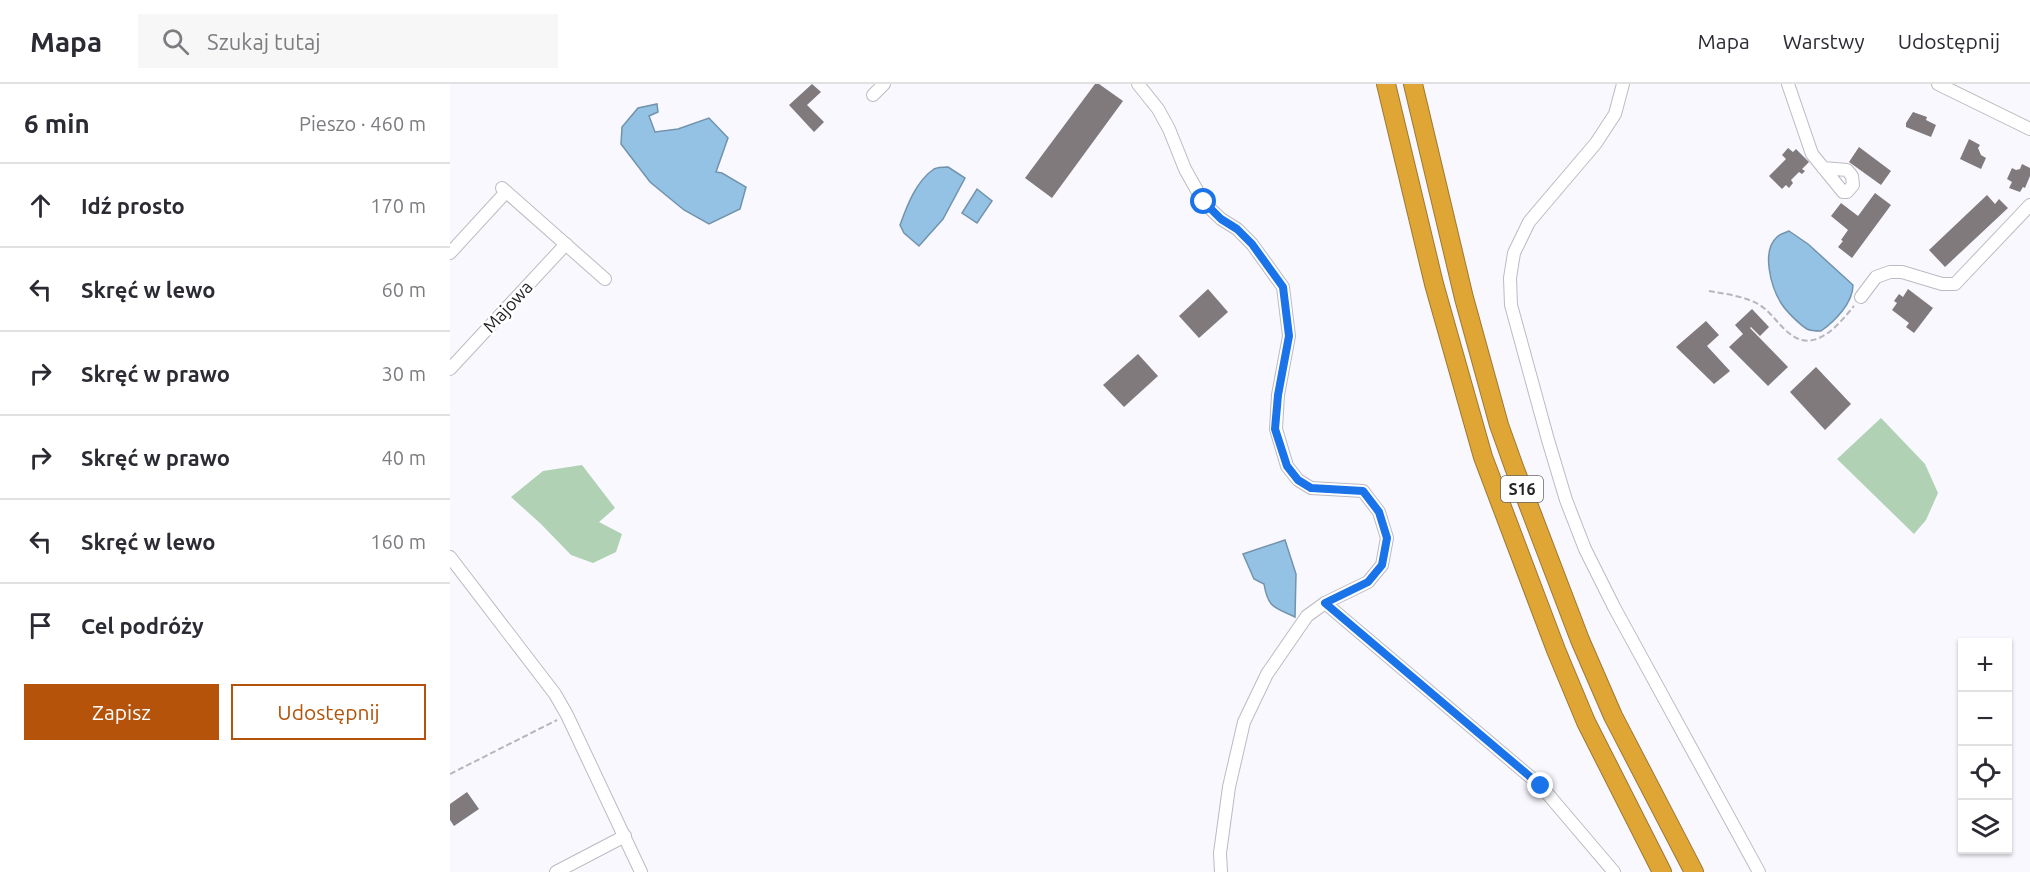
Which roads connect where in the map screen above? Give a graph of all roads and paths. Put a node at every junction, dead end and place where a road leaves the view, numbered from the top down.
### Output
1 (884, 84) edge
2 (1137, 84) edge
3 (1386, 84) edge
4 (1413, 84) edge
5 (1623, 84) edge
6 (1788, 84) edge
7 (1938, 84) edge
8 (873, 95) dead end
9 (2030, 129) edge
10 (1823, 168) dead end
11 (2030, 205) edge
12 (566, 244) junction
13 (450, 253) edge
14 (605, 279) dead end
15 (1709, 291) dead end
16 (1861, 297) joint
17 (450, 369) edge
18 (450, 557) edge
19 (1325, 603) junction
20 (567, 715) junction
21 (450, 774) edge
22 (626, 836) junction
23 (556, 872) edge
24 (640, 872) edge
25 (1221, 872) edge
26 (1614, 872) edge
27 (1662, 872) edge
28 (1694, 872) edge
29 (1759, 872) edge

1 - 8 street
2 - 19 street
3 - 27 highway, S16
4 - 28 highway, S16
5 - 29 street
6 - 10 street
7 - 9 street
11 - 16 street
12 - 13 street
12 - 14 street
12 - 17 street, Majowa
15 - 16 path
18 - 20 street
19 - 25 street
19 - 26 street
20 - 21 path
20 - 22 street
22 - 23 street
22 - 24 street

